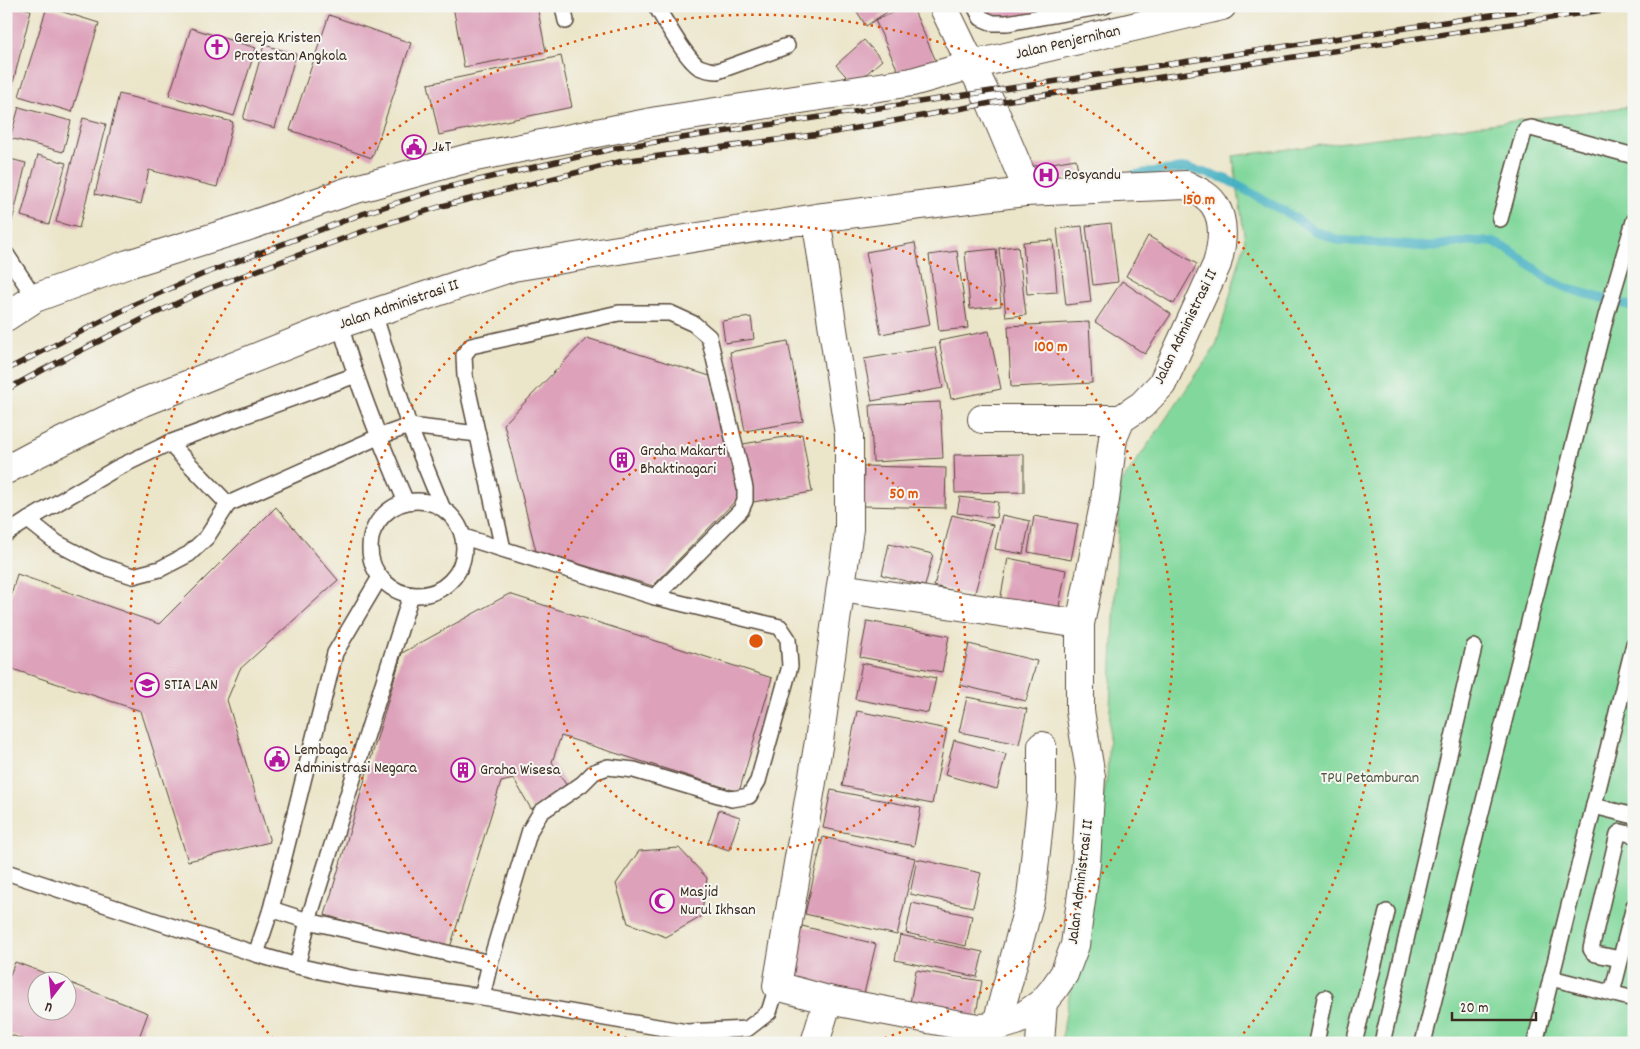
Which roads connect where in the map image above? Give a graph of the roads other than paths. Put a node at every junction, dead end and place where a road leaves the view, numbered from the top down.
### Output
1 (563, 6) edge
2 (656, 6) edge
3 (943, 6) edge
4 (975, 6) edge
5 (1105, 6) edge
6 (1222, 6) edge
7 (566, 21) dead end
8 (787, 46) dead end
9 (972, 65) junction
10 (1634, 156) edge
11 (1025, 192) junction
12 (816, 218) junction
13 (1500, 218) dead end
14 (1634, 221) edge
15 (6, 254) edge
16 (35, 298) junction
17 (374, 313) junction
18 (6, 318) edge
19 (340, 324) junction
20 (356, 375) junction
21 (982, 419) dead end
22 (1121, 419) junction
23 (409, 426) junction
24 (478, 434) junction
25 (378, 437) junction
26 (170, 443) junction
27 (6, 470) edge
28 (406, 502) junction
29 (228, 504) junction
30 (442, 507) junction
31 (28, 520) junction
32 (6, 534) edge
33 (464, 537) junction
34 (503, 549) junction
35 (380, 577) junction
36 (841, 588) junction
37 (411, 596) junction
38 (656, 597) junction
39 (1080, 624) junction
40 (1634, 644) edge
41 (1474, 646) dead end
42 (1042, 746) dead end
43 (1594, 806) junction
44 (1634, 816) edge
45 (1634, 835) edge
46 (6, 872) edge
47 (1634, 906) edge
48 (271, 909) junction
49 (1387, 912) dead end
50 (308, 921) junction
51 (256, 954) junction
52 (1620, 959) junction
53 (490, 963) junction
54 (297, 966) junction
55 (1551, 978) junction
56 (777, 986) junction
57 (1612, 994) junction
58 (482, 997) junction
59 (1325, 998) dead end
60 (1634, 999) edge
61 (828, 1000) junction
62 (1042, 1002) junction
63 (996, 1027) junction
64 (815, 1043) edge
65 (1040, 1043) edge
66 (1316, 1043) edge
67 (1354, 1043) edge
68 (1382, 1043) edge
69 (1423, 1043) edge
70 (1535, 1043) edge

1 - 7 lane
2 - 8 lane
3 - 9 street
4 - 5 lane
6 - 9 street, Jalan Penjernihan
9 - 11 street
9 - 16 street, Jalan Penjernihan
10 - 13 lane
11 - 12 street, Jalan Administrasi II
11 - 22 street, Jalan Administrasi II
12 - 17 street, Jalan Administrasi II
12 - 36 street
14 - 69 lane
15 - 16 lane
16 - 18 street, Jalan Penjernihan
17 - 19 street, Jalan Administrasi II
17 - 23 lane
19 - 20 lane
19 - 27 street, Jalan Administrasi II
20 - 25 lane
20 - 26 lane
21 - 22 street
22 - 39 street, Jalan Administrasi II
23 - 24 lane
23 - 25 lane
23 - 30 lane
24 - 34 lane
24 - 38 lane
25 - 28 lane
25 - 29 lane
26 - 29 lane
26 - 31 lane
28 - 30 lane
28 - 35 lane
29 - 31 lane
30 - 33 lane
31 - 32 lane
33 - 34 lane
33 - 37 lane
34 - 38 lane
35 - 37 lane
35 - 48 lane
36 - 39 street
36 - 56 street
37 - 50 lane
38 - 53 lane
39 - 62 street, Jalan Administrasi II
40 - 43 lane
41 - 68 lane
42 - 63 street
43 - 44 lane
43 - 55 lane
45 - 52 lane
46 - 51 lane
47 - 52 lane
48 - 50 lane
48 - 51 lane
49 - 67 lane
50 - 53 lane
50 - 54 lane
51 - 54 lane
52 - 57 lane
53 - 58 lane
54 - 58 lane
55 - 57 lane
55 - 70 lane
56 - 58 lane
56 - 61 street, Jalan Administrasi II
57 - 60 lane
59 - 66 lane
61 - 63 street, Jalan Administrasi II
61 - 64 street
62 - 63 street, Jalan Administrasi II
62 - 65 street

